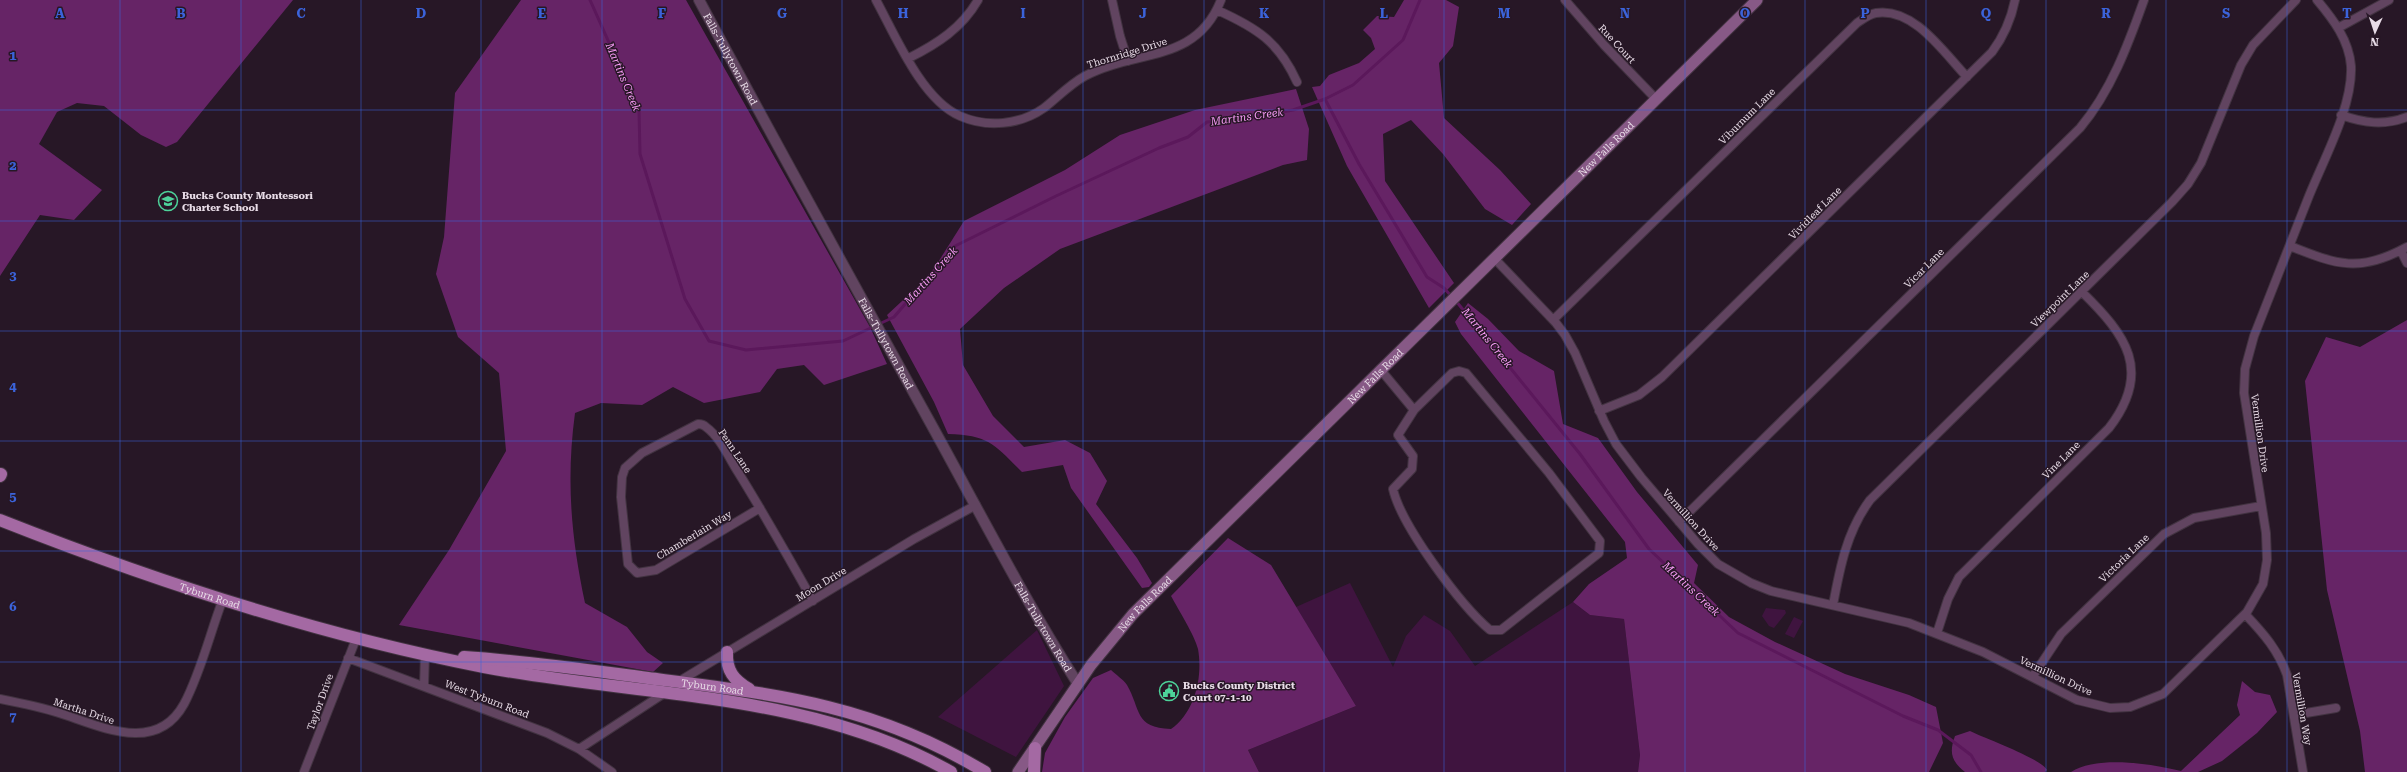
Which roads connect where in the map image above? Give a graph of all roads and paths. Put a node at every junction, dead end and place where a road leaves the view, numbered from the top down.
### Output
1 (699, 0) edge
2 (876, 0) edge
3 (978, 0) edge
4 (1112, 0) edge
5 (1221, 0) edge
6 (1565, 0) edge
7 (1757, 0) edge
8 (2015, 0) edge
9 (2144, 0) edge
10 (2296, 0) edge
11 (2316, 0) edge
12 (2389, 0) edge
13 (1218, 10) junction
14 (2338, 28) junction
15 (909, 58) junction
16 (1128, 61) junction
17 (1967, 77) junction
18 (1297, 82) dead end
19 (1656, 99) junction
20 (2341, 115) junction
21 (2407, 117) edge
22 (2290, 246) junction
23 (2404, 249) edge
24 (1494, 258) junction
25 (2407, 263) edge
26 (2082, 292) junction
27 (1553, 320) junction
28 (1380, 369) junction
29 (1414, 410) junction
30 (1599, 411) junction
31 (976, 505) junction
32 (2261, 506) junction
33 (760, 508) junction
34 (0, 520) edge
35 (1679, 522) junction
36 (637, 573) joint
37 (223, 599) junction
38 (813, 601) junction
39 (1833, 605) junction
40 (2245, 614) junction
41 (1936, 633) junction
42 (356, 639) junction
43 (728, 652) junction
44 (425, 654) junction
45 (348, 658) junction
46 (2033, 676) junction
47 (678, 682) junction
48 (1078, 684) junction
49 (424, 686) junction
50 (754, 691) junction
51 (666, 692) junction
52 (0, 699) edge
53 (2336, 708) dead end
54 (2294, 715) junction
55 (1035, 748) junction
56 (579, 749) junction
57 (942, 768) edge
58 (304, 772) edge
59 (612, 772) edge
60 (951, 772) edge
61 (985, 772) edge
62 (1018, 772) edge
63 (1034, 772) edge
64 (2303, 772) edge

1 - 31 street, Falls-Tullytown Road
2 - 15 street, Thornridge Drive
3 - 15 street
4 - 16 street
5 - 13 street, Thornridge Drive
6 - 19 street, Rue Court
7 - 19 main road, New Falls Road
8 - 17 street, Vividleaf Lane
9 - 35 street, Vicar Lane
10 - 26 street, Viewpoint Lane
11 - 14 street, Vermillion Drive
12 - 14 street
13 - 16 street, Thornridge Drive
13 - 18 street
14 - 20 street, Vermillion Drive
15 - 16 street, Thornridge Drive
17 - 27 street, Viburnum Lane
17 - 30 street, Vividleaf Lane
19 - 24 main road, New Falls Road
20 - 21 street
20 - 22 street, Vermillion Drive
22 - 23 street
22 - 32 street, Vermillion Drive
23 - 25 street
24 - 27 street, Vermillion Drive
24 - 28 main road, New Falls Road
26 - 39 street, Viewpoint Lane
26 - 41 street, Vine Lane
27 - 30 street, Vermillion Drive
28 - 29 street
28 - 48 main road, New Falls Road
29 - 29 street
30 - 35 street, Vermillion Drive
31 - 38 street, Moon Drive
31 - 48 street, Falls-Tullytown Road
32 - 40 street, Vermillion Drive
32 - 46 street, Victoria Lane
33 - 36 street, Chamberlain Way
33 - 36 street, Penn Lane
33 - 38 street, Penn Lane
34 - 37 main road, Tyburn Road
35 - 39 street, Vermillion Drive
37 - 42 main road, Tyburn Road
37 - 52 street, Martha Drive
38 - 43 street, Moon Drive
39 - 41 street, Vermillion Drive
40 - 46 street, Vermillion Drive
40 - 54 street, Vermillion Way
41 - 46 street, Vermillion Drive
42 - 44 main road, Tyburn Road
42 - 45 street, Taylor Drive
43 - 47 street, Moon Drive
43 - 50 main road
44 - 47 main road, Tyburn Road
44 - 49 street
44 - 51 main road, Tyburn Road
45 - 49 street, West Tyburn Road
45 - 58 street, Taylor Drive
47 - 50 main road, Tyburn Road
48 - 55 main road, New Falls Road
49 - 56 street, West Tyburn Road
50 - 61 main road, Tyburn Road
51 - 56 street
51 - 57 main road, Tyburn Road
53 - 54 street
54 - 64 street, Vermillion Way
55 - 62 main road, New Falls Road
55 - 63 main road
56 - 59 street, West Tyburn Road
57 - 60 main road, Tyburn Road

